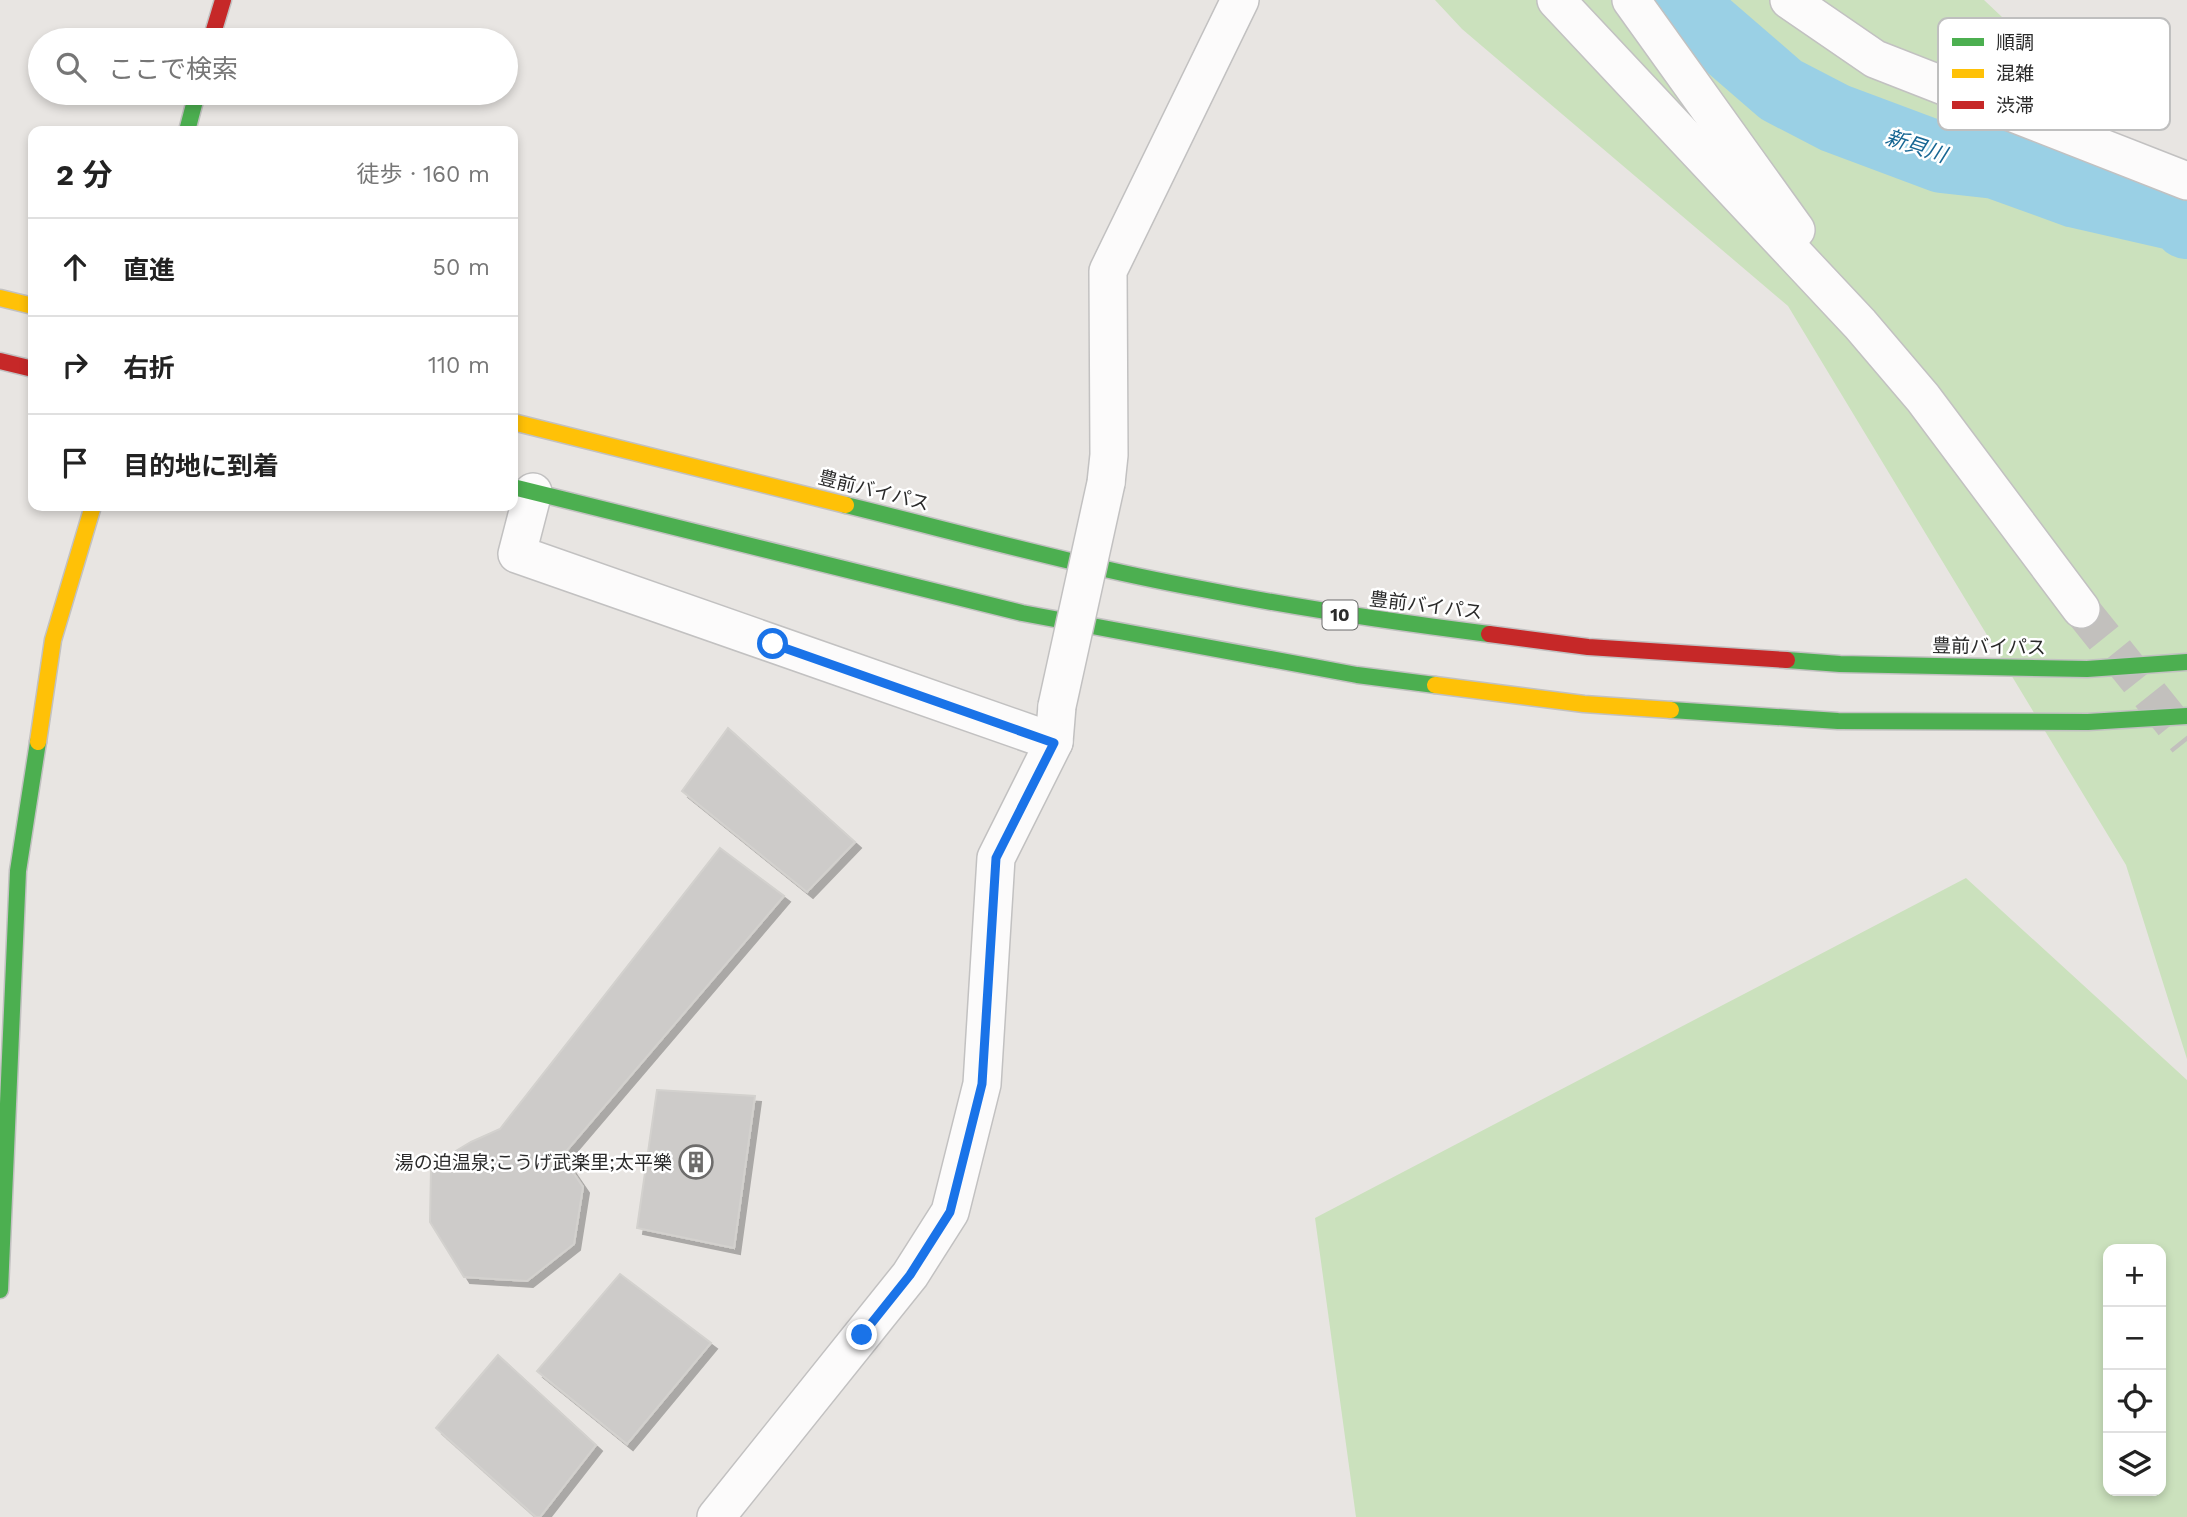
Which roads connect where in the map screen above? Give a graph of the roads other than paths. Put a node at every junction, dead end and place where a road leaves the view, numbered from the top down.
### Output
1 (223, 0) edge
2 (1240, 0) edge
3 (1556, 0) edge
4 (1631, 0) edge
5 (1788, 0) edge
6 (215, 28) edge
7 (1938, 84) edge
8 (194, 105) edge
9 (188, 126) edge
10 (2055, 130) edge
11 (2187, 181) edge
12 (0, 298) edge
13 (28, 305) edge
14 (1860, 324) junction
15 (0, 361) edge
16 (28, 368) edge
17 (518, 423) edge
18 (523, 490) edge
19 (92, 511) edge
20 (2081, 609) tunnel mouth
21 (2187, 662) edge
22 (2187, 716) edge
23 (1054, 743) junction
24 (0, 1290) edge
25 (716, 1517) edge

1 - 6 main road
2 - 23 street, bridge
3 - 14 street
4 - 14 street
5 - 7 street
8 - 9 main road
10 - 11 street
12 - 13 main road
14 - 20 street
15 - 16 main road
17 - 21 main road, 豊前バイパス / 10
18 - 22 main road
18 - 23 street
19 - 24 main road
23 - 25 street

